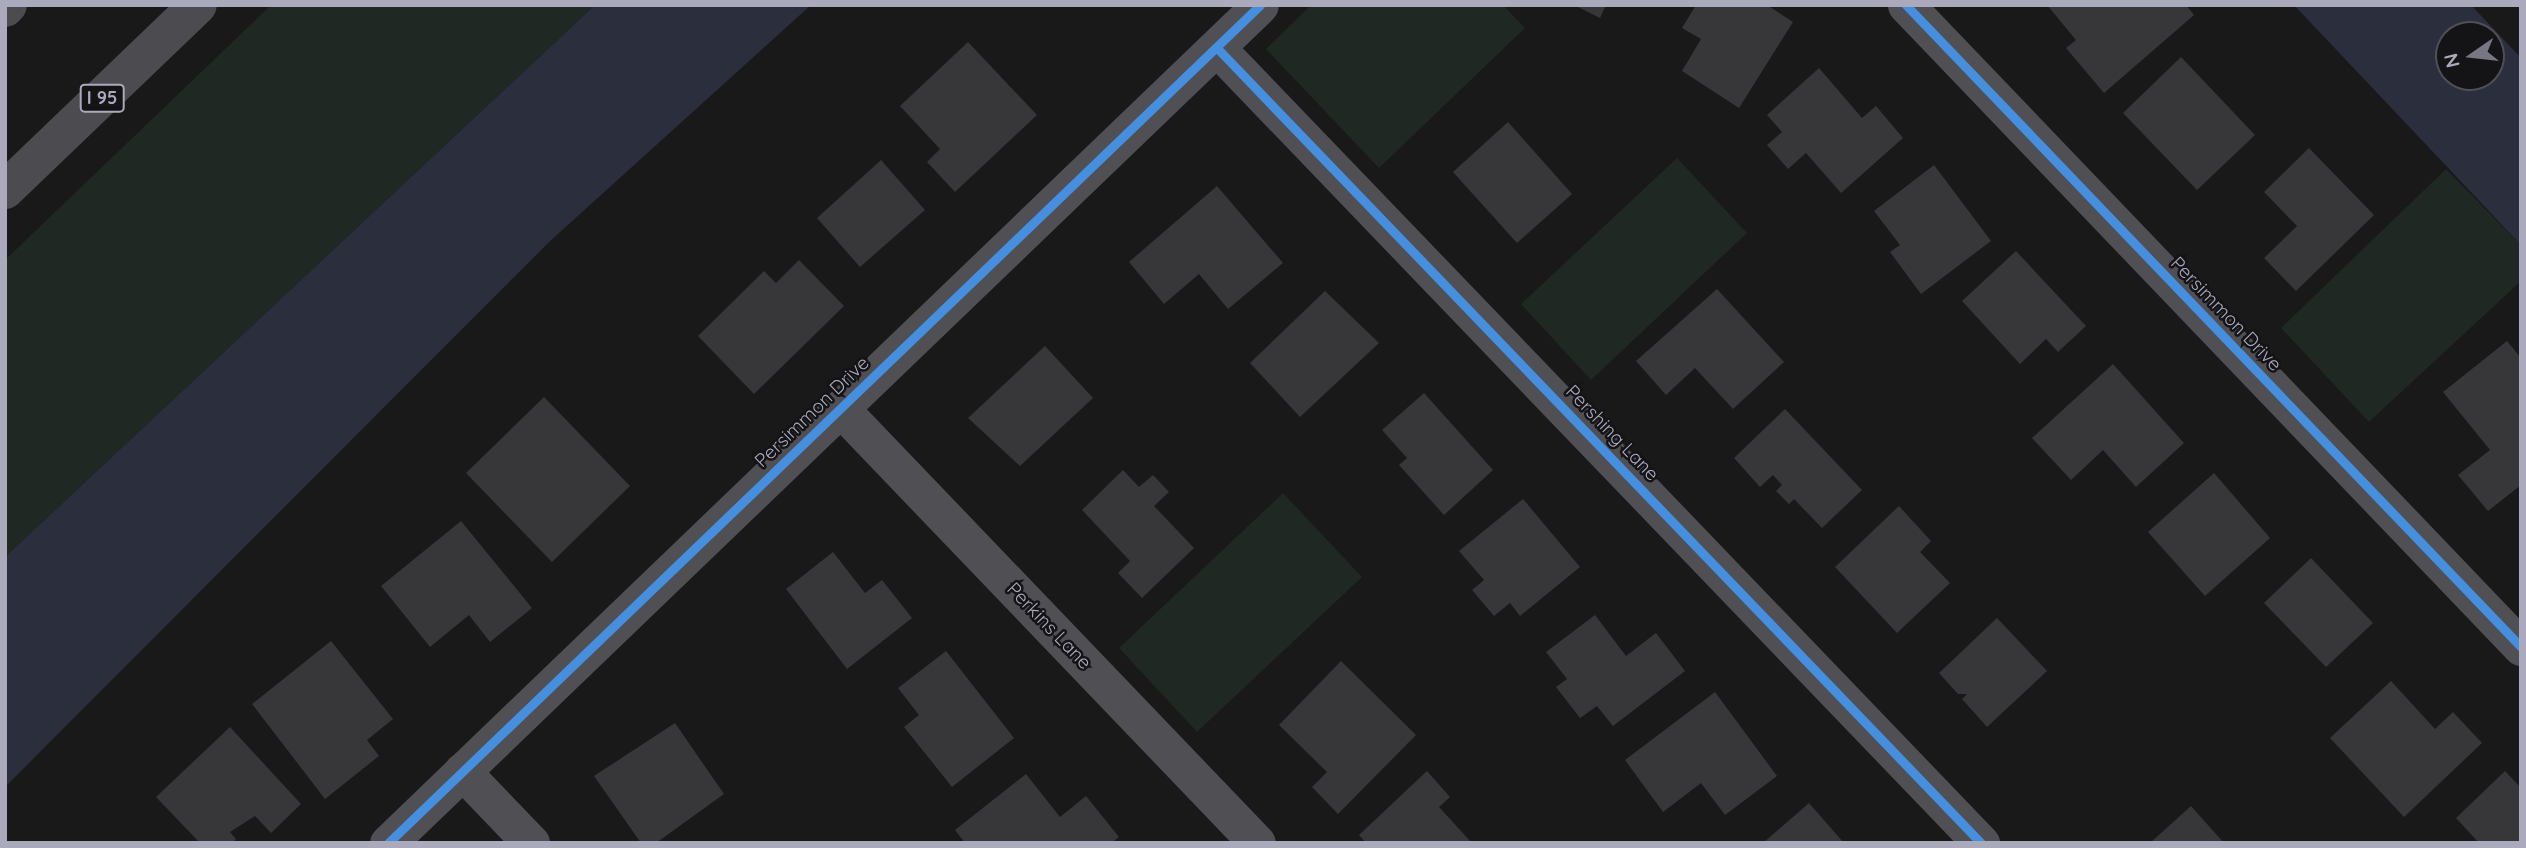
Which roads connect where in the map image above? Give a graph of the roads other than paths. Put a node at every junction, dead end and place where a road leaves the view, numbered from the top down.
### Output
1 (198, 5) edge
2 (1260, 5) edge
3 (1906, 5) edge
4 (1217, 48) junction
5 (5, 190) edge
6 (841, 409) junction
7 (2521, 647) edge
8 (462, 771) junction
9 (388, 843) edge
10 (531, 843) edge
11 (1257, 843) edge
12 (1981, 843) edge

1 - 5 highway, I 95
2 - 4 street, Persimmon Drive
3 - 7 street, Persimmon Drive
4 - 6 street, Persimmon Drive
4 - 12 street, Pershing Lane
6 - 8 street, Persimmon Drive
6 - 11 street, Perkins Lane
8 - 9 street, Persimmon Drive
8 - 10 street

